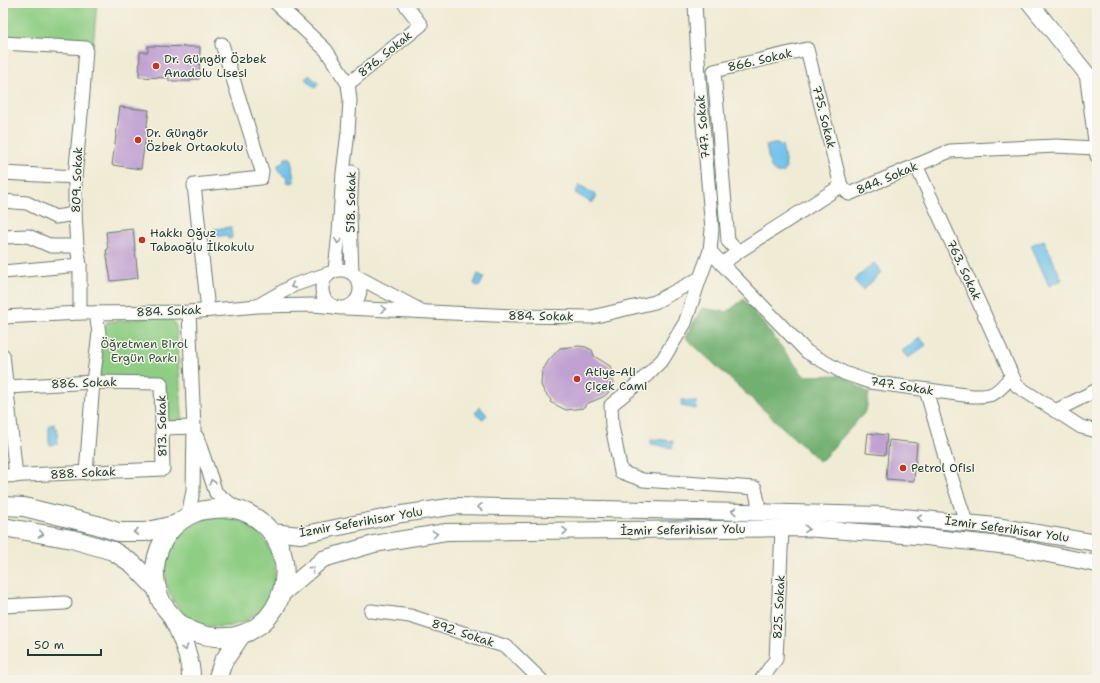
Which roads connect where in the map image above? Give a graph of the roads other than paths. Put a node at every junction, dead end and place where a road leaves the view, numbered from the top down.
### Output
1 (276, 3) edge
2 (404, 3) edge
3 (695, 3) edge
4 (1030, 3) edge
5 (3, 43) edge
6 (222, 44) dead end
7 (807, 48) joint
8 (1091, 78) edge
9 (348, 84) junction
10 (348, 132) junction
11 (1096, 152) edge
12 (916, 165) junction
13 (3, 173) edge
14 (75, 177) junction
15 (841, 186) junction
16 (3, 202) edge
17 (75, 214) junction
18 (3, 237) edge
19 (77, 246) junction
20 (710, 251) junction
21 (738, 252) junction
22 (722, 264) junction
23 (80, 265) junction
24 (332, 271) junction
25 (3, 272) edge
26 (354, 274) junction
27 (700, 278) junction
28 (258, 306) junction
29 (341, 308) junction
30 (208, 310) junction
31 (421, 311) junction
32 (189, 312) junction
33 (80, 313) junction
34 (96, 313) junction
35 (3, 317) edge
36 (3, 355) edge
37 (1012, 376) junction
38 (93, 382) junction
39 (161, 383) joint
40 (7, 387) junction
41 (926, 390) junction
42 (1097, 390) edge
43 (1055, 411) junction
44 (194, 427) junction
45 (163, 428) junction
46 (1097, 431) edge
47 (163, 469) joint
48 (86, 473) junction
49 (3, 476) edge
50 (16, 476) junction
51 (3, 506) edge
52 (238, 509) junction
53 (758, 511) junction
54 (181, 520) junction
55 (966, 522) junction
56 (3, 527) edge
57 (782, 529) junction
58 (271, 532) junction
59 (1097, 543) edge
60 (1097, 564) edge
61 (157, 589) junction
62 (282, 594) junction
63 (65, 603) dead end
64 (3, 606) edge
65 (371, 611) dead end
66 (172, 617) junction
67 (242, 634) junction
68 (191, 680) edge
69 (217, 680) edge
70 (541, 680) edge
71 (761, 680) edge

1 - 9 street, 518. Sokak
2 - 9 street, 876. Sokak
3 - 20 street, 747. Sokak
4 - 8 main road
5 - 14 street, 809. Sokak
6 - 30 street
7 - 15 street, 775. Sokak
7 - 21 street, 866. Sokak
8 - 11 street
9 - 10 street, 518. Sokak
10 -> 24 street, 518. Sokak
10 - 26 street, 518. Sokak
11 - 12 street, 844. Sokak
12 - 15 street, 844. Sokak
12 - 37 street, 763. Sokak
13 - 14 street
14 - 17 street, 809. Sokak
15 - 21 street, 844. Sokak
16 - 17 street
17 - 19 street, 809. Sokak
18 - 19 street
19 - 23 street, 809. Sokak
20 - 22 street
20 - 27 street
21 - 22 street, 844. Sokak
22 - 41 street, 747. Sokak
23 - 25 street
23 - 33 street, 809. Sokak
24 - 26 street
24 -> 28 street
24 - 29 street
26 - 29 street
26 - 31 street
27 - 31 street, 884. Sokak
27 - 53 street
28 - 29 street, 884. Sokak
28 - 30 street, 884. Sokak
29 -> 31 street, 884. Sokak
30 - 32 street, 884. Sokak
32 - 34 street, 884. Sokak
32 - 44 street
33 - 34 street, 884. Sokak
33 - 35 street, 884. Sokak
34 - 38 street
36 - 40 street
37 - 41 street, 747. Sokak
37 - 43 street
38 - 39 street, 886. Sokak
38 - 40 street, 886. Sokak
38 - 48 street
39 - 45 street, 813. Sokak
40 - 50 street
41 - 55 street
42 - 43 street
43 - 46 street
44 - 45 street
52 -> 44 street
44 - 54 street
45 - 47 street, 813. Sokak
47 - 48 street, 888. Sokak
48 - 50 street, 888. Sokak
49 - 50 street, 888. Sokak
54 -> 51 highway
52 - 54 highway
52 - 58 highway
55 -> 53 main road, İzmir Seferihisar Yolu
53 -> 58 main road, İzmir Seferihisar Yolu
54 - 61 highway
55 - 59 main road, İzmir Seferihisar Yolu
56 -> 61 highway
57 -> 60 main road, İzmir Seferihisar Yolu
62 -> 57 main road, İzmir Seferihisar Yolu
57 - 71 street, 825. Sokak
58 - 62 highway
61 - 66 highway
62 - 67 highway
63 - 64 street
65 - 70 street, 892. Sokak
66 - 67 highway
66 -> 68 highway
67 - 69 highway

